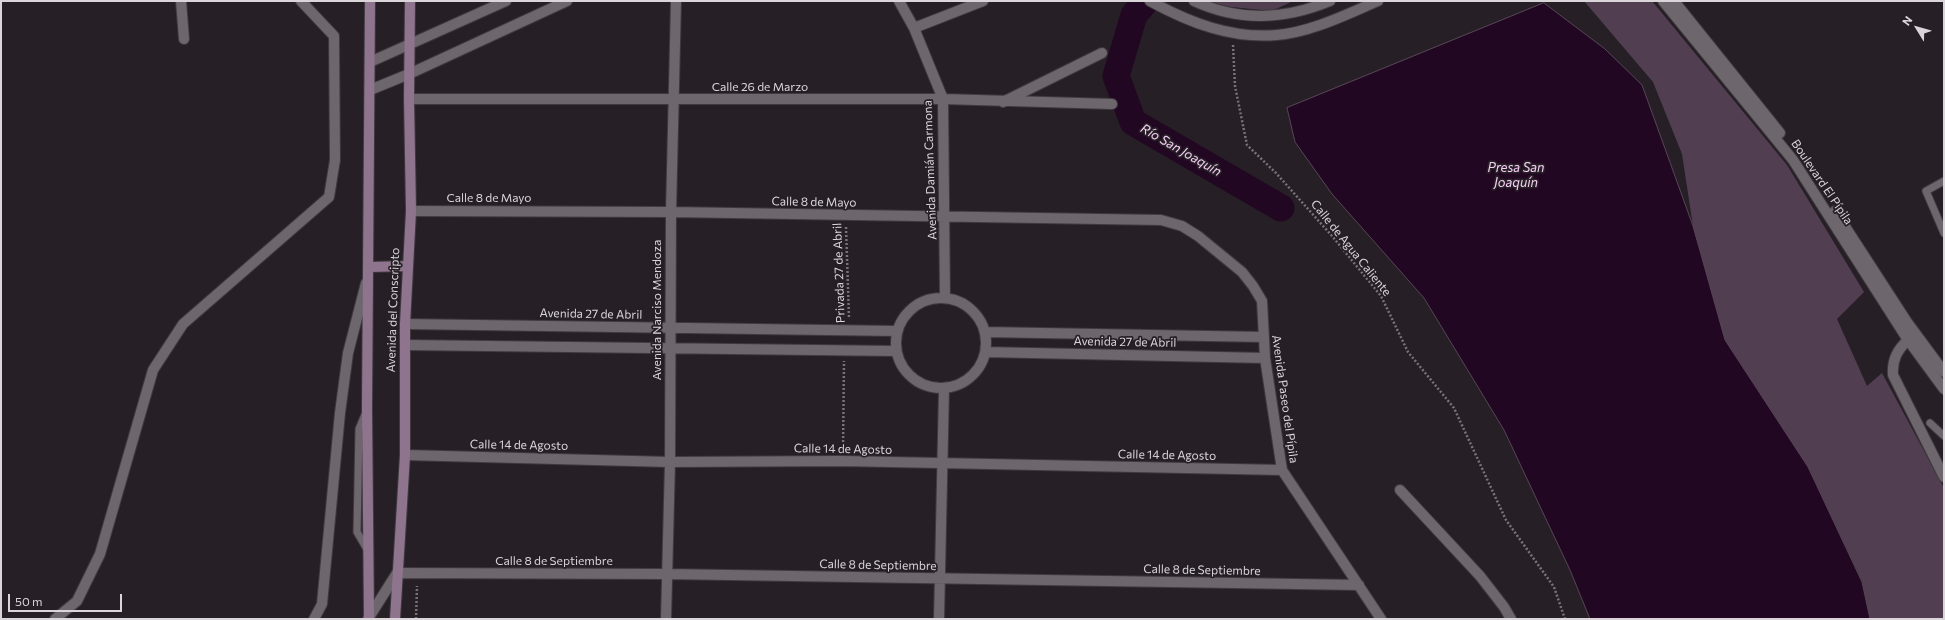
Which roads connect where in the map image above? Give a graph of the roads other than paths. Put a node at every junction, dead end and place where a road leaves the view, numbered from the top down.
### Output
1 (181, 1) edge
2 (300, 1) edge
3 (370, 1) edge
4 (410, 1) edge
5 (506, 1) edge
6 (568, 1) edge
7 (676, 1) edge
8 (899, 1) edge
9 (983, 1) edge
10 (1194, 1) edge
11 (1330, 1) edge
12 (1378, 1) edge
13 (1663, 1) edge
14 (1674, 1) edge
15 (1154, 3) edge
16 (914, 28) junction
17 (184, 39) dead end
18 (409, 45) junction
19 (1102, 53) dead end
20 (370, 62) junction
21 (408, 74) junction
22 (370, 90) junction
23 (408, 99) junction
24 (943, 99) junction
25 (674, 100) junction
26 (1002, 102) junction
27 (1112, 104) dead end
28 (1796, 158) junction
29 (1944, 181) edge
30 (410, 211) junction
31 (671, 212) junction
32 (945, 216) junction
33 (1944, 233) edge
34 (1209, 245) joint
35 (407, 266) junction
36 (370, 268) junction
37 (946, 298) junction
38 (405, 324) junction
39 (670, 329) junction
40 (897, 331) junction
41 (985, 332) junction
42 (1263, 337) junction
43 (1908, 340) junction
44 (405, 345) junction
45 (670, 347) junction
46 (896, 351) junction
47 (985, 352) junction
48 (1265, 358) junction
49 (1944, 372) edge
50 (944, 389) junction
51 (1944, 389) edge
52 (1930, 423) dead end
53 (1944, 436) edge
54 (404, 455) junction
55 (670, 462) junction
56 (942, 464) junction
57 (1282, 470) junction
58 (1944, 477) edge
59 (1400, 490) dead end
60 (397, 573) junction
61 (666, 574) junction
62 (939, 579) junction
63 (1359, 585) junction
64 (368, 618) edge
65 (55, 619) edge
66 (314, 619) edge
67 (395, 619) edge
68 (666, 619) edge
69 (939, 619) edge
70 (1381, 619) edge
71 (1511, 619) edge

1 - 17 street
2 - 65 street
3 - 20 main road, Avenida del Conscripto
4 - 18 main road, Avenida del Conscripto
5 - 18 street
6 - 21 street
7 - 25 street, Avenida Narciso Mendoza
8 - 16 street, Avenida Damián Carmona
9 - 16 street
10 - 11 street
12 - 15 street
13 - 28 street, Boulevard El Pípila
14 - 28 street, Boulevard El Pípila
16 - 24 street, Avenida Damián Carmona
18 - 20 street
18 - 21 main road, Avenida del Conscripto
19 - 26 street
20 - 22 main road, Avenida del Conscripto
21 - 22 street
21 - 23 main road, Avenida del Conscripto
22 - 36 main road, Avenida del Conscripto
23 - 25 street, Calle 26 de Marzo
23 - 30 main road, Avenida del Conscripto
24 - 25 street, Calle 26 de Marzo
24 - 26 street, Calle 26 de Marzo
24 - 32 street, Avenida Damián Carmona
25 - 31 street, Avenida Narciso Mendoza
26 - 27 street, Calle 26 de Marzo
28 - 43 street, Boulevard El Pípila
28 - 49 street, Boulevard El Pípila
29 - 33 lane
30 - 31 street, Calle 8 de Mayo
30 - 35 main road, Avenida del Conscripto
31 - 32 street, Calle 8 de Mayo
31 - 39 street, Avenida Narciso Mendoza
32 - 34 street, Calle 8 de Mayo
32 - 37 street, Avenida Damián Carmona
34 - 42 street, Avenida Paseo del Pípila
35 - 36 main road
35 - 38 main road, Avenida del Conscripto
36 - 64 main road, Avenida del Conscripto
36 - 66 street
37 - 40 street
37 - 41 street
38 - 39 street, Avenida 27 de Abril
38 - 44 main road, Avenida del Conscripto
39 - 40 street, Avenida 27 de Abril
39 - 45 street, Avenida Narciso Mendoza
40 - 46 street
41 - 42 street, Avenida 27 de Abril
41 - 47 street
42 - 48 street, Avenida Paseo del Pípila
43 - 51 street, Boulevard El Pípila
43 - 58 street
44 - 45 street
44 - 54 main road, Avenida del Conscripto
45 - 46 street
45 - 55 street, Avenida Narciso Mendoza
46 - 50 street
47 - 48 street, Avenida 27 de Abril
47 - 50 street
48 - 57 street, Avenida Paseo del Pípila
50 - 56 street
52 - 53 lane
54 - 55 street, Calle 14 de Agosto
54 - 60 main road, Avenida del Conscripto
55 - 56 street, Calle 14 de Agosto
55 - 61 street, Avenida Narciso Mendoza
56 - 57 street, Calle 14 de Agosto
56 - 62 street
57 - 63 street, Avenida Paseo del Pípila
59 - 71 street
60 - 61 street, Calle 8 de Septiembre
60 - 64 street
60 - 67 main road, Avenida del Conscripto
61 - 62 street, Calle 8 de Septiembre
61 - 68 street, Avenida Narciso Mendoza
62 - 63 street, Calle 8 de Septiembre
62 - 69 street
63 - 70 street, Avenida Paseo del Pípila

